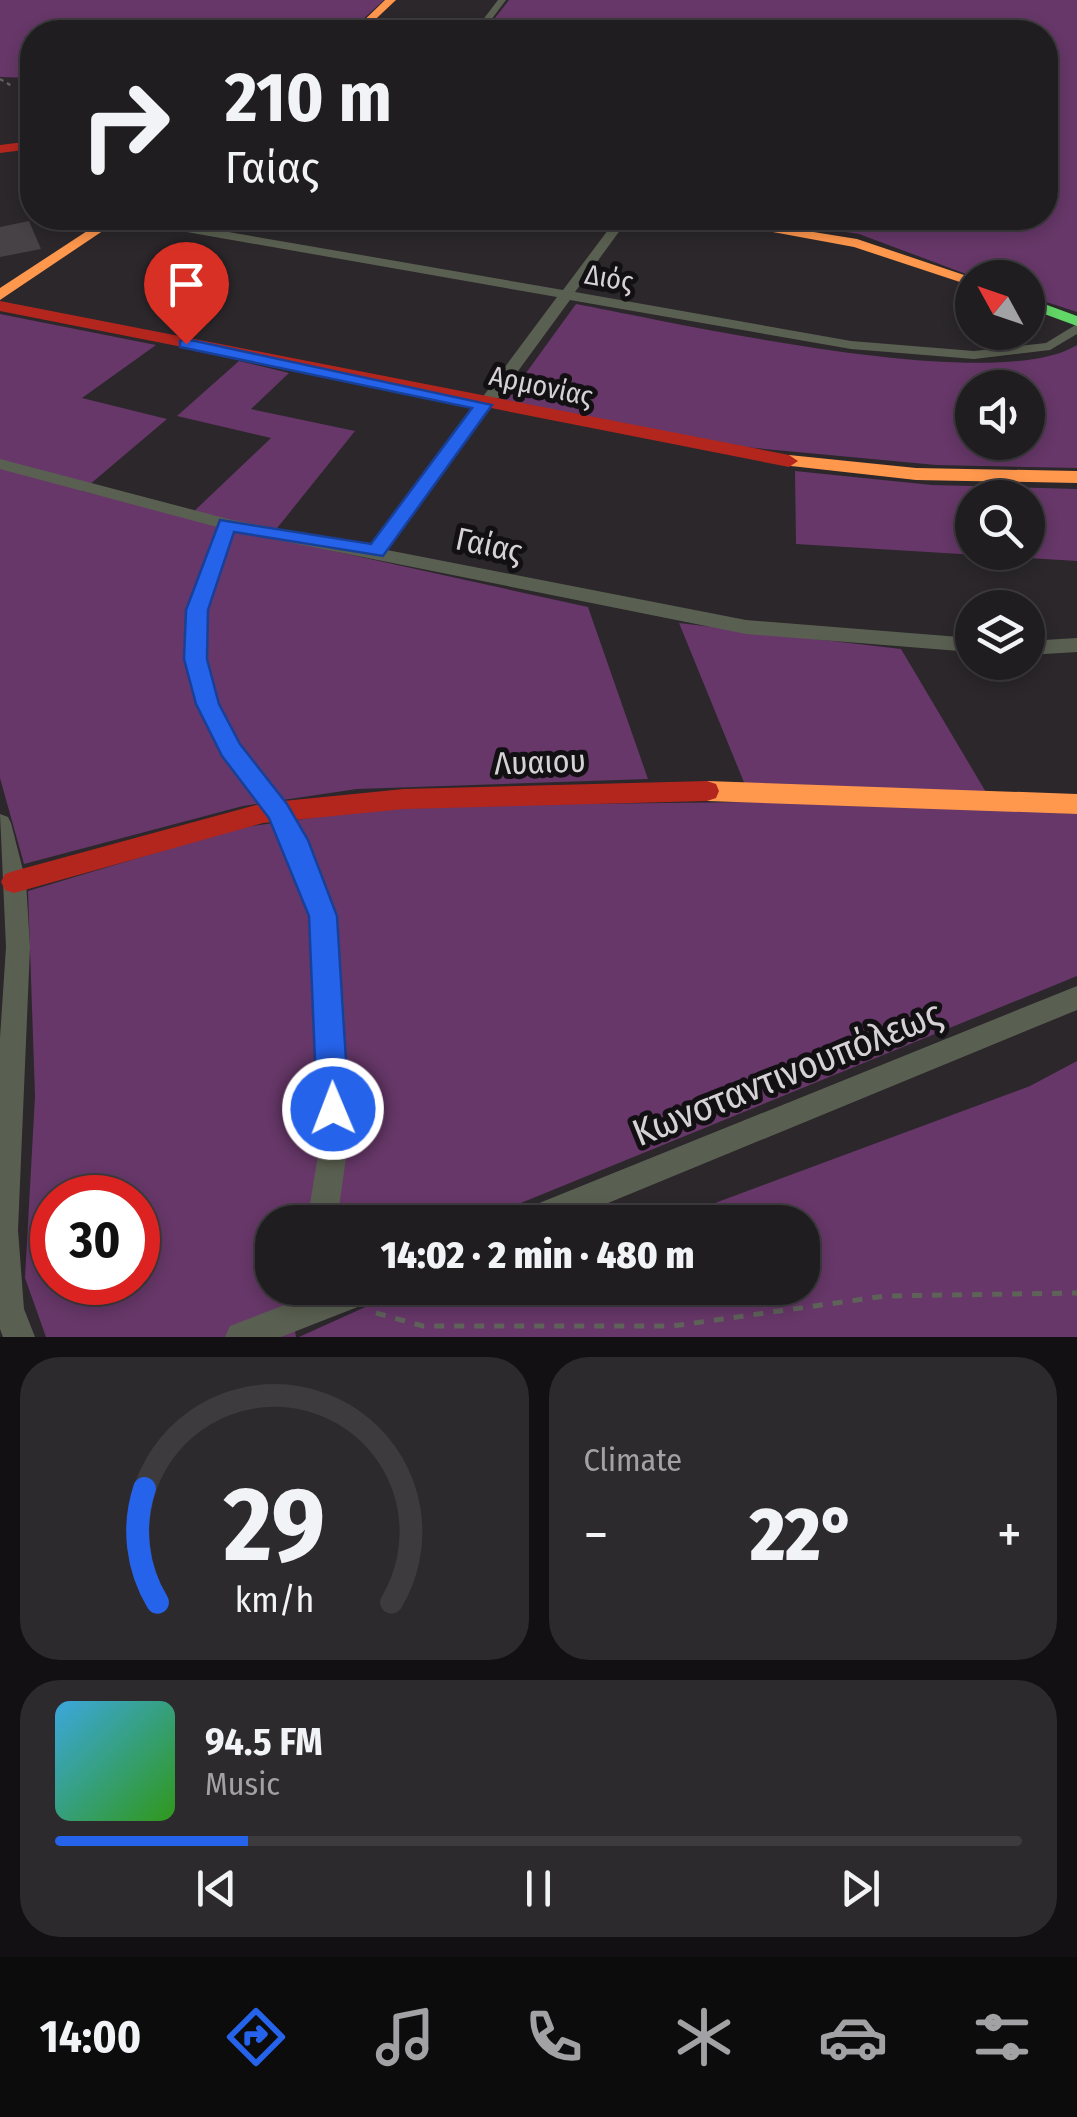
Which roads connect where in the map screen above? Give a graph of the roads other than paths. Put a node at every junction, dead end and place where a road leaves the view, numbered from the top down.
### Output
1 (390, 0) edge
2 (370, 20) edge
3 (97, 230) edge
4 (197, 230) edge
5 (613, 230) edge
6 (777, 230) edge
7 (955, 276) edge
8 (0, 295) edge
9 (566, 296) junction
10 (0, 306) edge
11 (1045, 309) edge
12 (1077, 320) edge
13 (1077, 328) edge
14 (483, 405) junction
15 (4, 469) edge
16 (1077, 477) edge
17 (227, 524) junction
18 (376, 552) junction
19 (955, 644) edge
20 (1077, 645) edge
21 (1045, 647) edge
22 (1077, 804) edge
23 (278, 811) junction
24 (0, 824) edge
25 (14, 882) junction
26 (1077, 998) edge
27 (6, 1033) edge
28 (325, 1205) edge
29 (568, 1205) edge
30 (308, 1305) edge
31 (19, 1337) edge
32 (241, 1337) edge

1 - 2 street
3 - 8 street
4 - 9 street, Διός
5 - 9 street
6 - 7 street
9 - 13 street, Διός
9 - 14 street
10 - 14 street, Αρμονίας
11 - 12 street
14 - 16 street, Αρμονίας
14 - 18 street
15 - 17 street, Γαίας
17 - 18 street, Γαίας
17 - 23 street
18 - 19 street, Γαίας
20 - 21 street
22 - 23 street, Λυαιου
23 - 25 street, Λυαιου
23 - 28 street
24 - 25 street
25 - 27 street
26 - 29 street, Κωνσταντινουπόλεως
27 - 31 street
30 - 32 street

